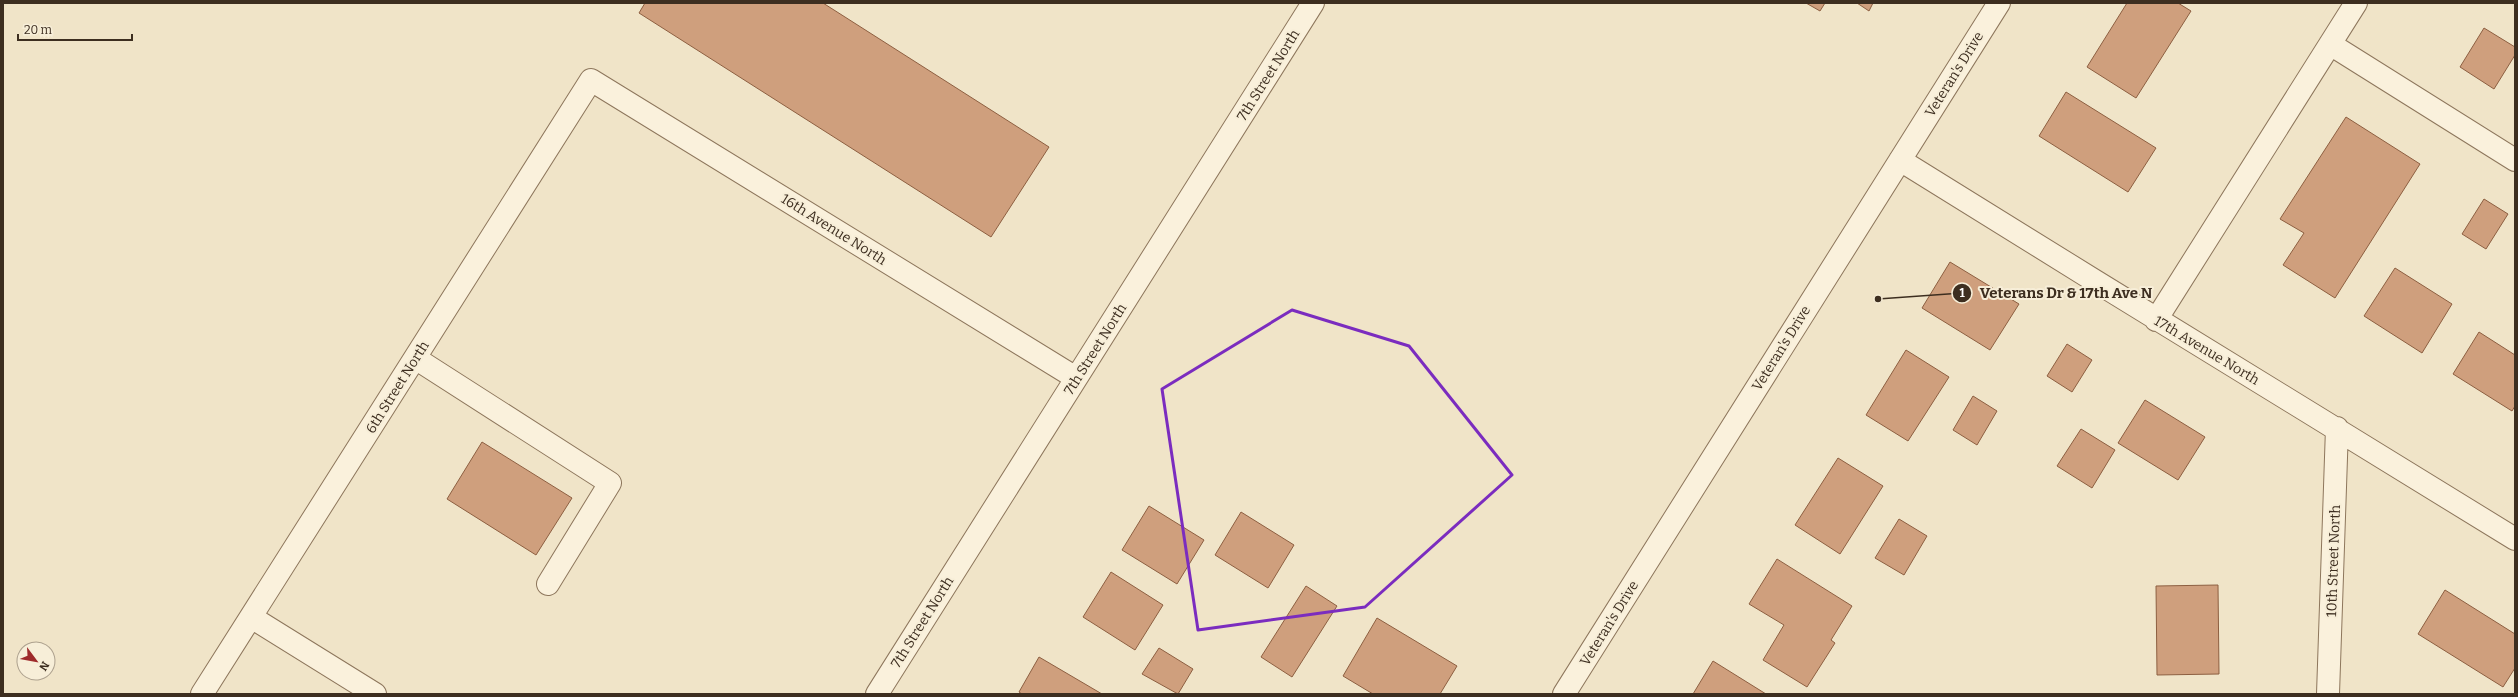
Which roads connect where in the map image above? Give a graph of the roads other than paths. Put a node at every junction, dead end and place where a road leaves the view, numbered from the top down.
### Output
1 (1314, 3) edge
2 (1999, 3) edge
3 (2356, 3) edge
4 (2330, 44) junction
5 (591, 80) joint
6 (1900, 160) junction
7 (2515, 160) edge
8 (2156, 320) junction
9 (415, 358) junction
10 (1076, 378) junction
11 (2337, 428) junction
12 (2515, 539) edge
13 (548, 584) dead end
14 (250, 617) junction
15 (202, 694) edge
16 (375, 694) edge
17 (877, 694) edge
18 (1564, 694) edge
19 (2328, 694) edge

1 - 10 street, 7th Street North
2 - 6 street, Veteran's Drive
3 - 4 street
4 - 7 street
4 - 8 street
5 - 9 street, 6th Street North
5 - 10 street, 16th Avenue North
6 - 8 street, 17th Avenue North
6 - 18 street, Veteran's Drive
8 - 11 street, 17th Avenue North
9 - 13 street
9 - 14 street, 6th Street North
10 - 17 street, 7th Street North
11 - 12 street, 17th Avenue North
11 - 19 street, 10th Street North
14 - 15 street, 6th Street North
14 - 16 street

